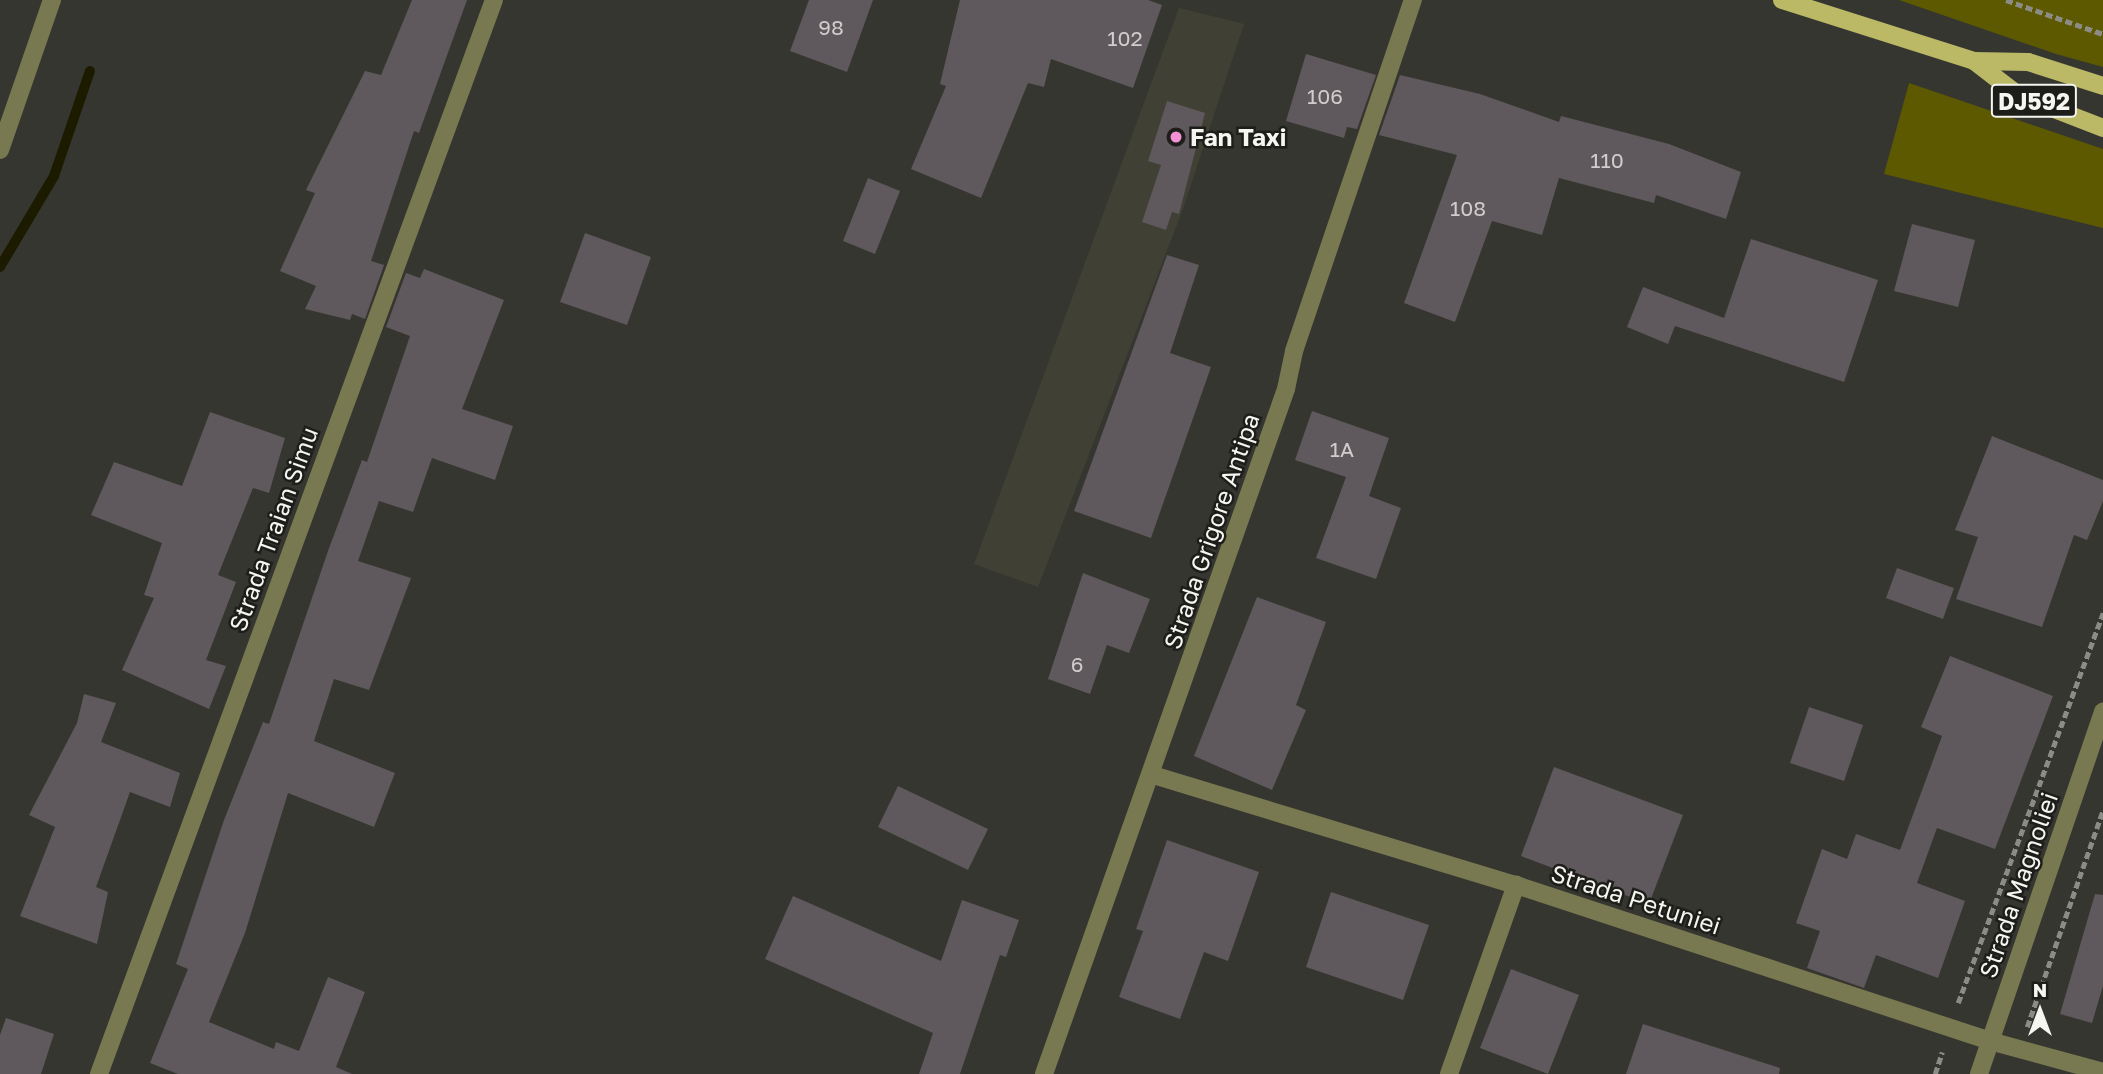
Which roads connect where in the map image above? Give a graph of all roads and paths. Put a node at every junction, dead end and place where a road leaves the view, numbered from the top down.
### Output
1 (52, 0) edge
2 (494, 0) edge
3 (1413, 0) edge
4 (1782, 0) edge
5 (2006, 0) edge
6 (2103, 34) edge
7 (1974, 61) junction
8 (2103, 86) edge
9 (2103, 128) edge
10 (0, 150) edge
11 (2103, 613) edge
12 (2103, 712) edge
13 (1153, 775) junction
14 (2103, 810) edge
15 (1516, 885) junction
16 (1960, 998) dead end
17 (2029, 1021) dead end
18 (1990, 1041) junction
19 (1939, 1061) dead end
20 (2103, 1072) edge
21 (99, 1074) edge
22 (1044, 1074) edge
23 (1449, 1074) edge
24 (1935, 1074) edge
25 (1979, 1074) edge

1 - 10 street
2 - 21 street, Strada Traian Simu
3 - 13 street, Strada Grigore Antipa
4 - 7 main road, DJ592
5 - 6 path
7 - 8 main road, DJ592
7 - 9 main road, DJ592
11 - 16 path
12 - 18 street, Strada Magnoliei
13 - 15 street, Strada Petuniei
13 - 22 street, Strada Grigore Antipa
14 - 17 path
15 - 18 street, Strada Petuniei
15 - 23 street
18 - 20 street, Strada Petuniei
18 - 25 street, Strada Magnoliei
19 - 24 path

